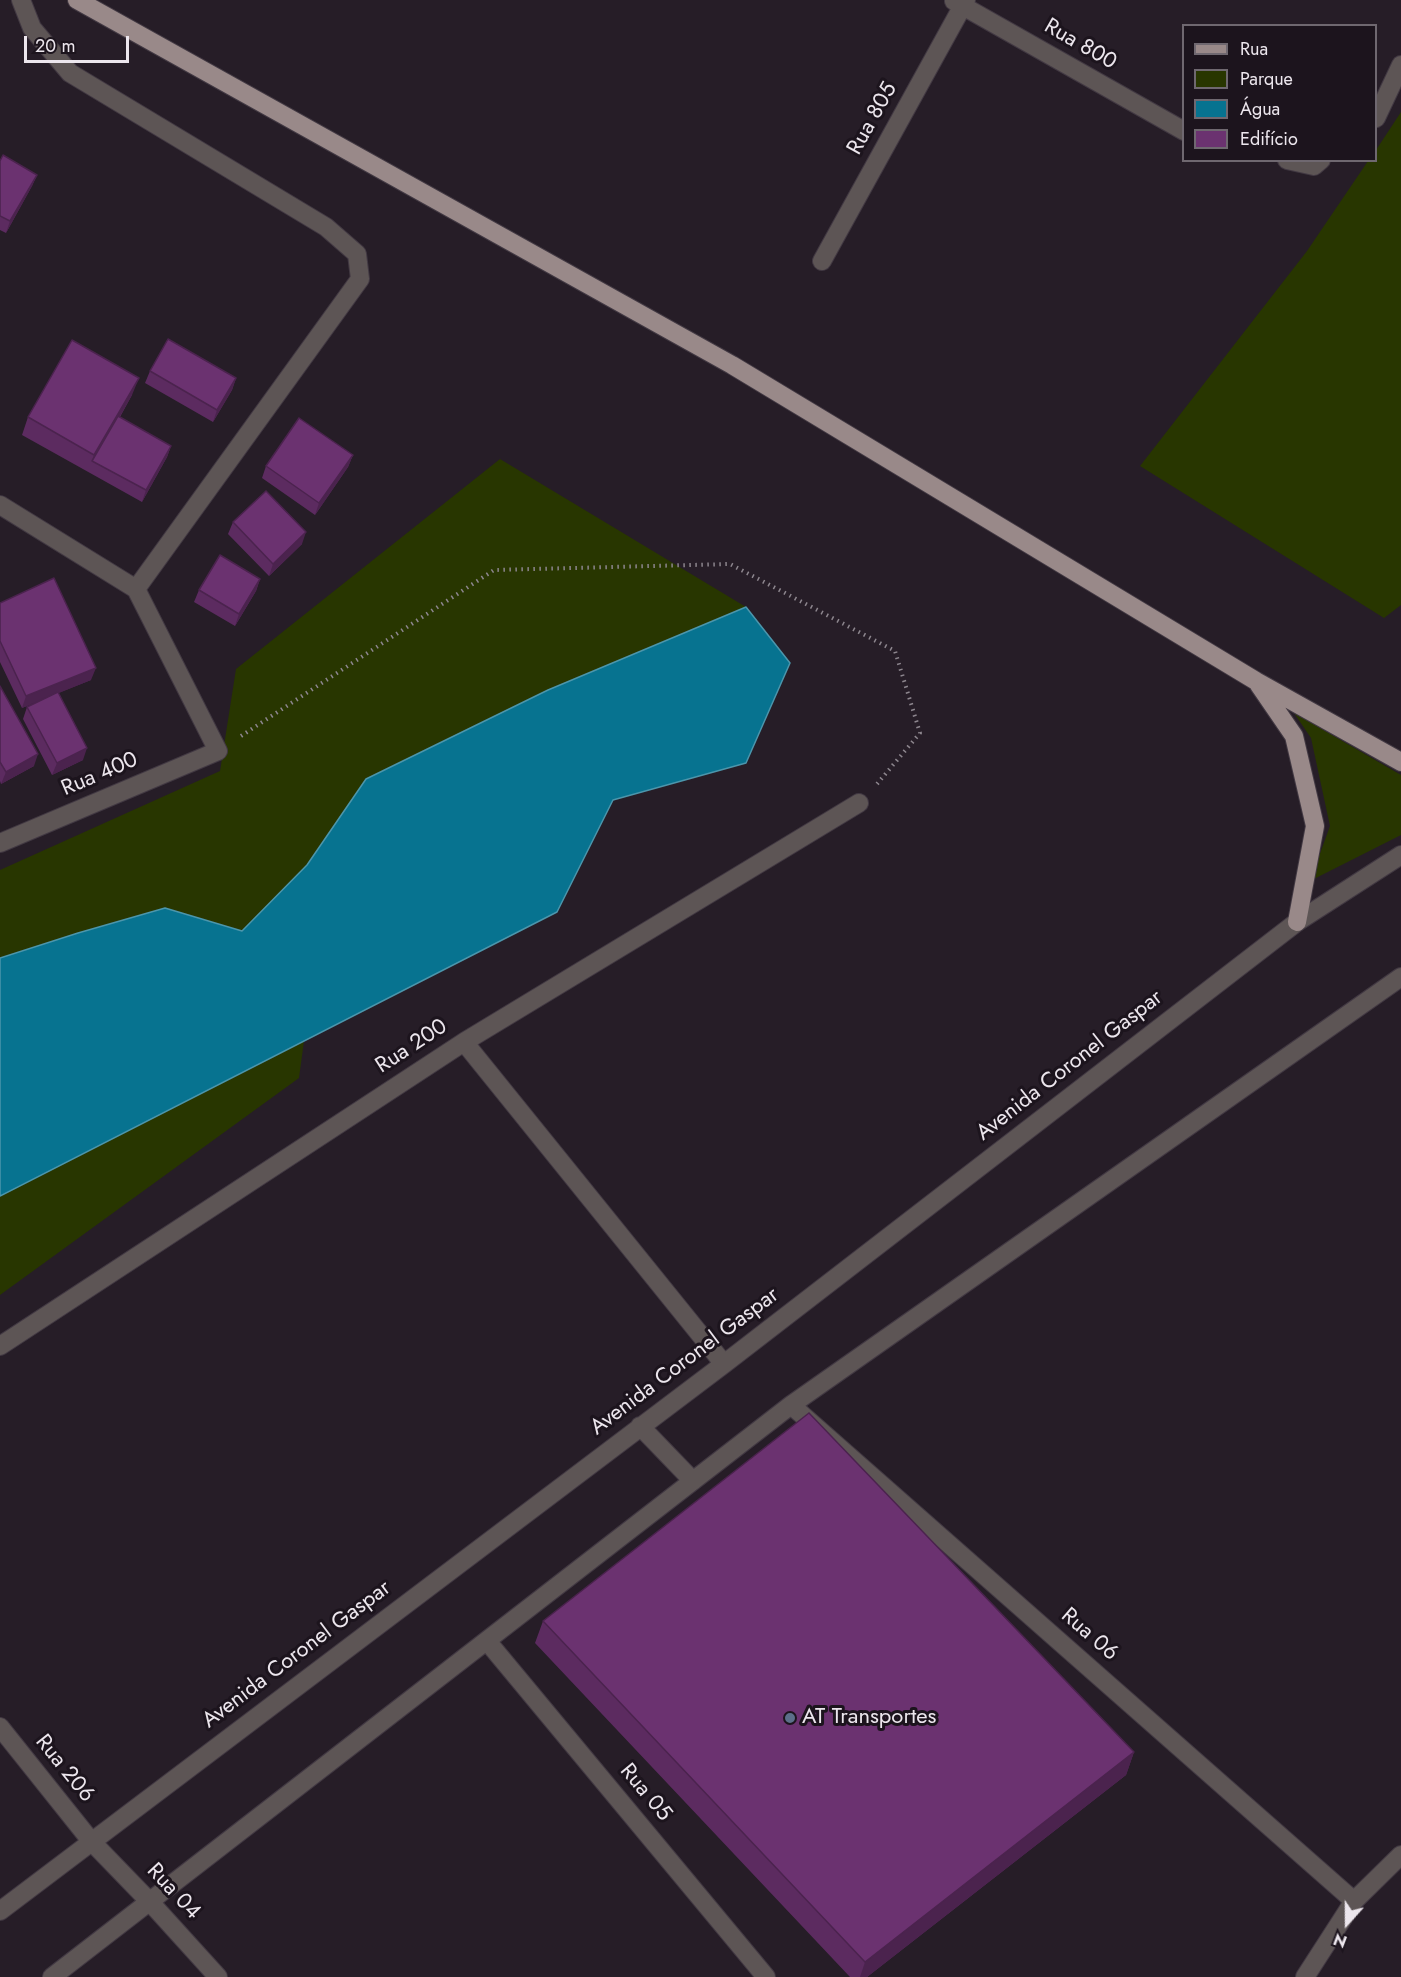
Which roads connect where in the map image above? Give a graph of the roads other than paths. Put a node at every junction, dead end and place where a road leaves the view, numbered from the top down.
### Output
1 (21, 0) edge
2 (76, 0) edge
3 (960, 2) edge
4 (1401, 65) edge
5 (1377, 116) edge
6 (1182, 130) edge
7 (1296, 162) edge
8 (1319, 162) edge
9 (822, 261) dead end
10 (0, 505) edge
11 (136, 589) junction
12 (1256, 681) junction
13 (1401, 762) edge
14 (859, 804) road end
15 (0, 843) edge
16 (1401, 855) edge
17 (1297, 922) junction
18 (1401, 977) edge
19 (464, 1042) junction
20 (0, 1346) edge
21 (723, 1364) junction
22 (791, 1405) junction
23 (640, 1426) junction
24 (693, 1481) junction
25 (487, 1641) junction
26 (0, 1727) edge
27 (91, 1841) junction
28 (1401, 1855) edge
29 (1354, 1901) junction
30 (150, 1902) junction
31 (0, 1911) edge
32 (52, 1977) edge
33 (218, 1977) edge
34 (766, 1977) edge
35 (1305, 1977) edge

1 - 11 street
2 - 12 main road
3 - 6 street, Rua 800
3 - 9 street, Rua 805
4 - 5 street
7 - 8 street
10 - 11 street
11 - 15 street, Rua 400
12 - 13 main road
12 - 17 main road
14 - 19 street, Rua 200
16 - 17 street, Avenida Coronel Gaspar
17 - 21 street, Avenida Coronel Gaspar
18 - 22 street
19 - 20 street, Rua 200
19 - 21 street
21 - 23 street, Avenida Coronel Gaspar
22 - 24 street
22 - 29 street, Rua 06
23 - 24 street
23 - 27 street, Avenida Coronel Gaspar
24 - 25 street
25 - 30 street
25 - 34 street, Rua 05
26 - 27 street, Rua 206
27 - 30 street, Rua 04
27 - 31 street, Avenida Coronel Gaspar
28 - 29 street
29 - 35 street
30 - 32 street
30 - 33 street, Rua 04

